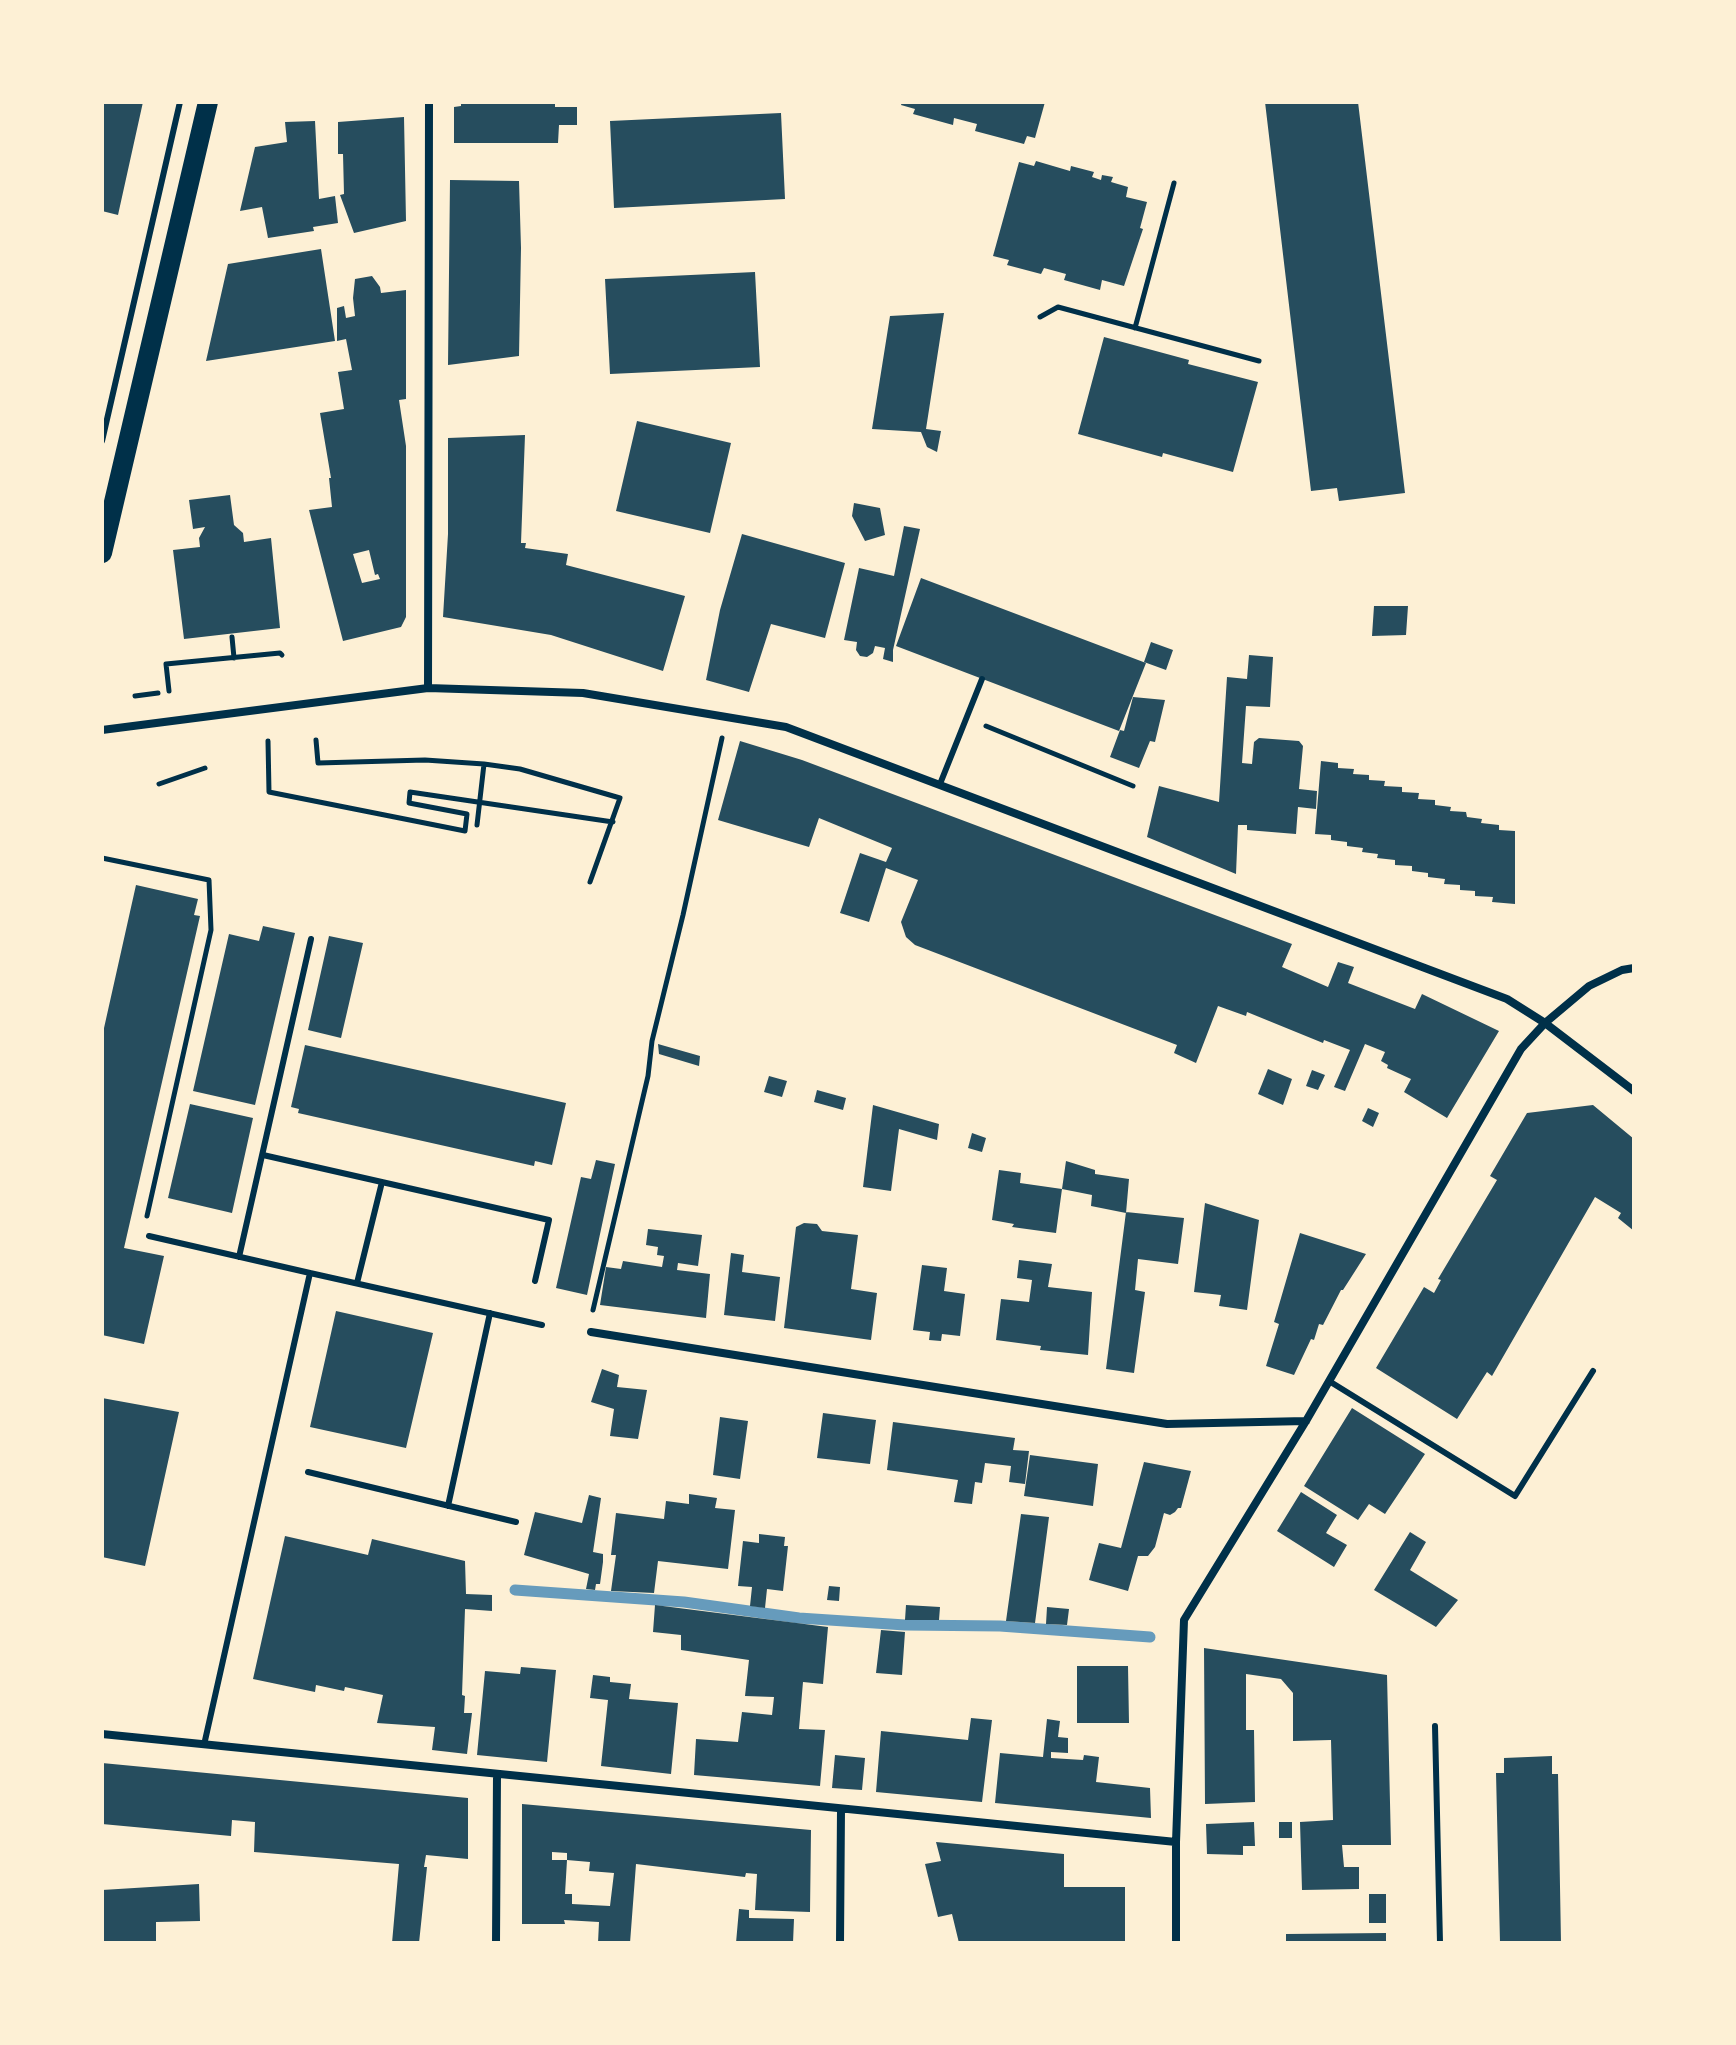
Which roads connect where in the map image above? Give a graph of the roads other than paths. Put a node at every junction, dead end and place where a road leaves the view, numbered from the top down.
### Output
1 (180, 102) edge
2 (208, 102) edge
3 (429, 102) edge
4 (102, 441) edge
5 (108, 503) edge
6 (102, 553) edge
7 (982, 679) dead end
8 (428, 688) junction
9 (102, 730) edge
10 (940, 784) junction
11 (311, 939) dead end
12 (1634, 968) edge
13 (1545, 1023) junction
14 (1634, 1091) edge
15 (263, 1155) junction
16 (382, 1182) junction
17 (149, 1236) road end
18 (239, 1257) junction
19 (310, 1273) junction
20 (535, 1281) dead end
21 (357, 1283) junction
22 (490, 1313) junction
23 (542, 1325) dead end
24 (591, 1332) road end
25 (1593, 1371) dead end
26 (1329, 1381) junction
27 (1306, 1421) junction
28 (308, 1472) dead end
29 (448, 1506) junction
30 (516, 1522) dead end
31 (1435, 1726) dead end
32 (102, 1734) edge
33 (204, 1745) junction
34 (497, 1774) junction
35 (841, 1809) junction
36 (1176, 1842) junction
37 (496, 1943) edge
38 (840, 1943) edge
39 (1176, 1943) edge
40 (1440, 1943) edge

1 - 4 lane
2 - 5 main road
3 - 8 street
5 - 6 main road
7 - 10 lane
8 - 9 street
8 - 10 street
10 - 13 street
11 - 15 lane
12 - 13 street
13 - 14 street
13 - 26 street
15 - 16 lane
15 - 18 lane
16 - 20 lane
16 - 21 lane
17 - 18 lane
18 - 19 lane
19 - 21 lane
19 - 33 lane
21 - 22 lane
22 - 23 lane
22 - 29 lane
24 - 27 street
25 - 26 lane
26 - 27 street
27 - 36 street
28 - 29 lane
29 - 30 lane
31 - 40 lane
32 - 33 street
33 - 34 street
34 - 35 street
34 - 37 street
35 - 36 street
35 - 38 street
36 - 39 street

